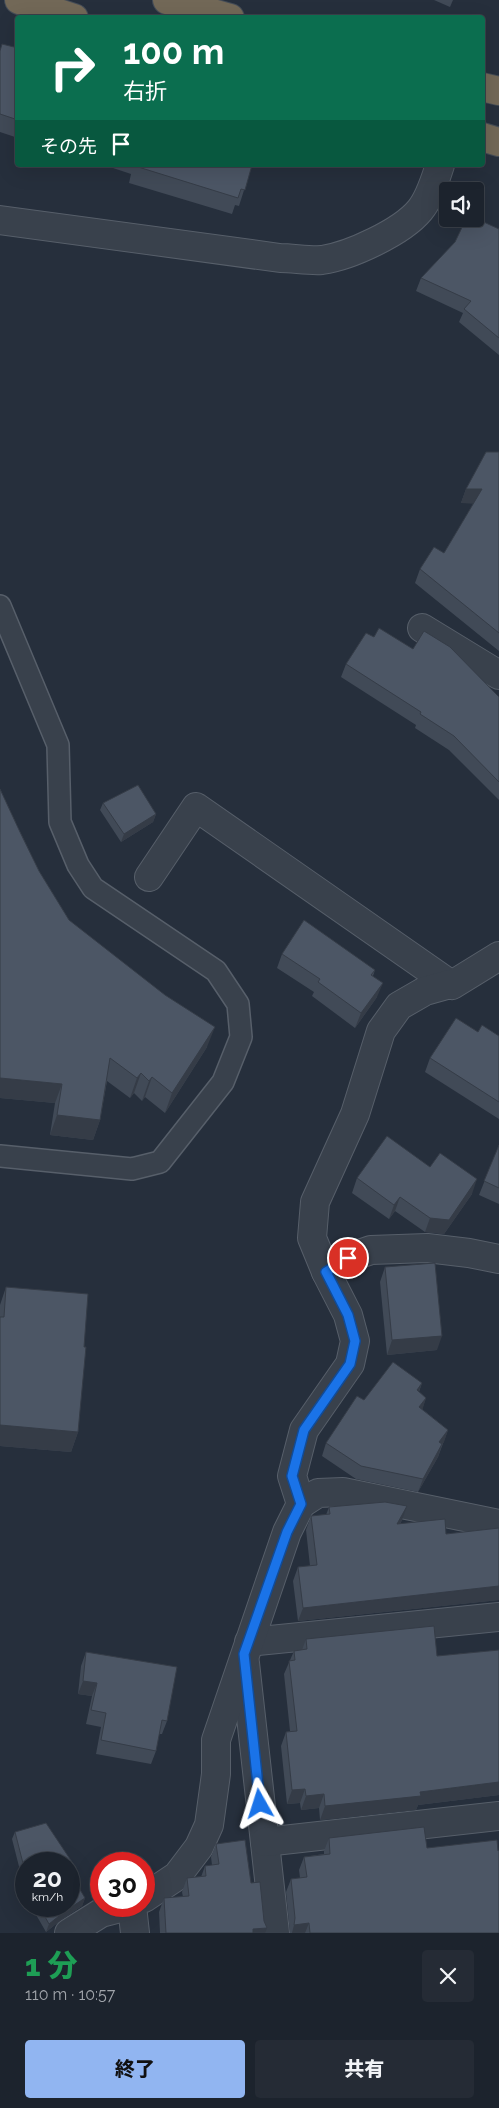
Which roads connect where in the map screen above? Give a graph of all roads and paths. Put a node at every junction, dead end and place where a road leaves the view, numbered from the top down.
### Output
1 (18, 0) edge
2 (167, 0) edge
3 (65, 15) edge
4 (220, 15) edge
5 (485, 88) edge
6 (499, 91) edge
7 (485, 138) edge
8 (499, 142) edge
9 (439, 167) edge
10 (0, 220) edge
11 (0, 606) edge
12 (422, 628) dead end
13 (499, 675) edge
14 (149, 877) dead end
15 (499, 956) edge
16 (450, 984) junction
17 (0, 1156) edge
18 (499, 1259) edge
19 (326, 1272) junction
20 (301, 1504) junction
21 (499, 1524) edge
22 (499, 1617) edge
23 (246, 1648) junction
24 (499, 1816) edge
25 (265, 1842) junction
26 (155, 1891) edge
27 (95, 1917) edge
28 (133, 1917) edge
29 (69, 1933) edge
30 (135, 1933) edge
31 (275, 1933) edge

1 - 3 highway
2 - 4 highway
5 - 6 highway
7 - 8 highway
9 - 10 street
11 - 17 lane
12 - 13 street
14 - 16 street
15 - 16 street
16 - 19 street
18 - 19 street
19 - 20 street
20 - 21 street
20 - 23 street
22 - 23 street
23 - 25 street
23 - 26 street
24 - 25 street
25 - 31 street
27 - 29 street
28 - 30 street

